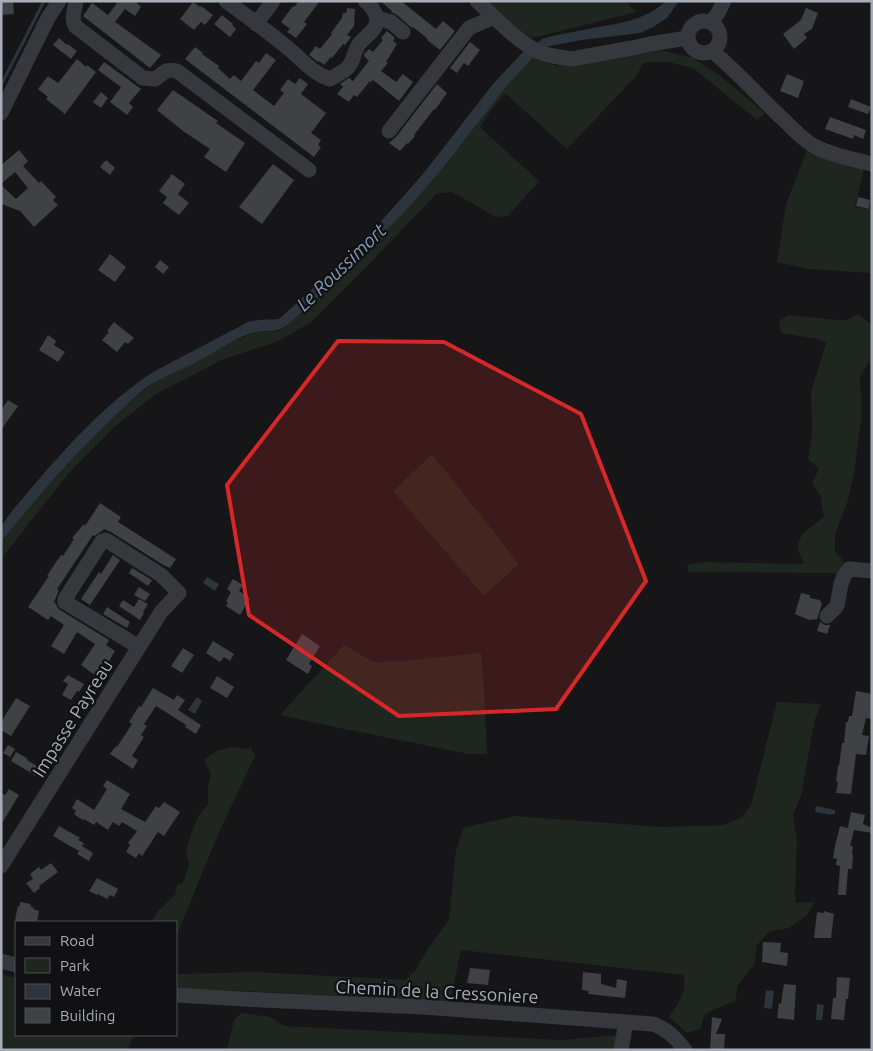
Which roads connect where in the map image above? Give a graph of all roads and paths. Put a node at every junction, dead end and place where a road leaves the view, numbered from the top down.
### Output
1 (58, 1) edge
2 (76, 1) edge
3 (226, 1) edge
4 (273, 1) edge
5 (365, 1) edge
6 (477, 1) edge
7 (724, 1) edge
8 (494, 17) junction
9 (377, 18) junction
10 (711, 22) junction
11 (256, 24) junction
12 (403, 32) dead end
13 (687, 38) junction
14 (712, 51) junction
15 (1, 113) edge
16 (389, 131) dead end
17 (872, 164) edge
18 (309, 170) dead end
19 (872, 571) edge
20 (827, 616) dead end
21 (139, 647) junction
22 (1, 866) edge
23 (1, 961) edge
24 (15, 965) edge
25 (178, 995) edge
26 (626, 1022) junction
27 (621, 1050) edge
28 (685, 1050) edge

1 - 15 street
2 - 18 street
3 - 11 street
4 - 11 street
5 - 9 street
6 - 8 street
7 - 10 street
8 - 13 street
8 - 16 street
9 - 11 street
9 - 12 street
10 - 13 street
10 - 14 street
13 - 14 street
14 - 17 street
19 - 20 street
21 - 21 street, Impasse Payreau
21 - 22 street, Impasse Payreau
23 - 24 street
25 - 26 street, Chemin de la Cressoniere
26 - 27 street
26 - 28 street, Chemin de la Cressoniere

